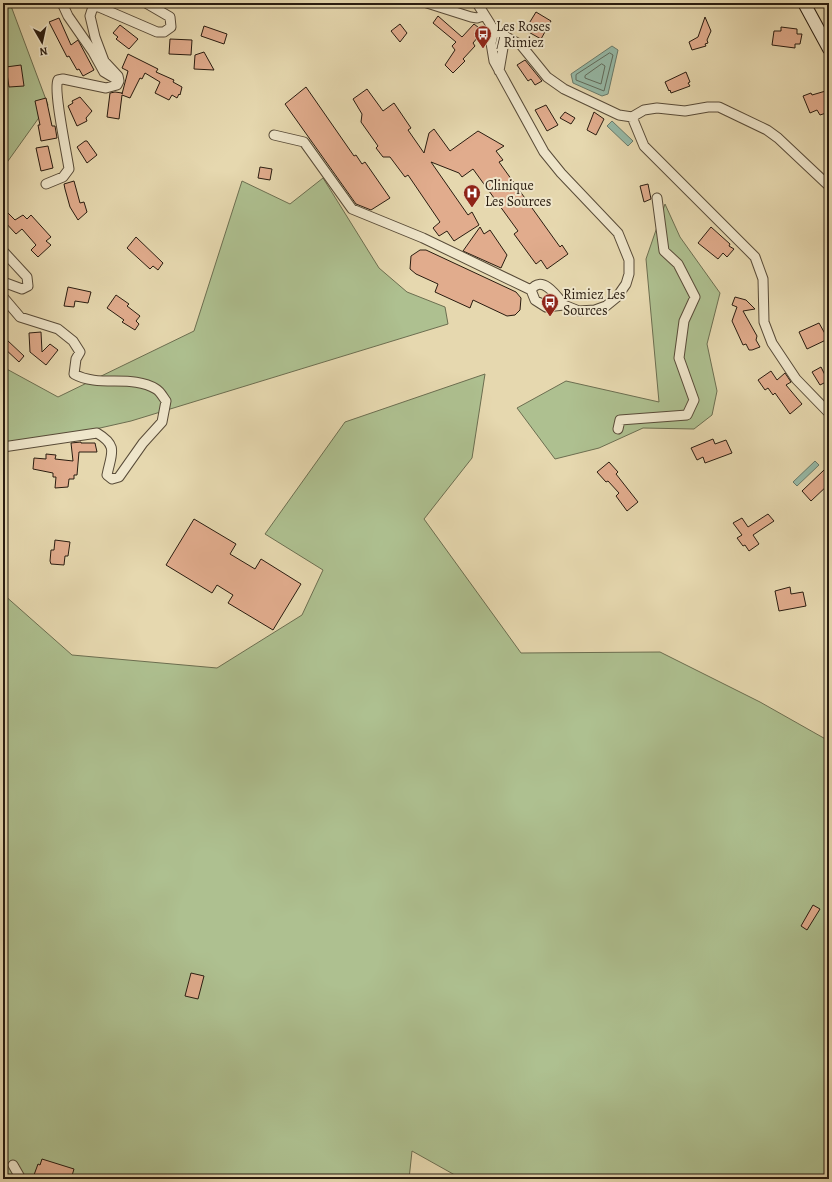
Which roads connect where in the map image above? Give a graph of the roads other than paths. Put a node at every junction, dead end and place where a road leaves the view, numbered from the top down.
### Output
1 (62, 3) edge
2 (146, 3) edge
3 (427, 3) edge
4 (477, 3) edge
5 (804, 3) edge
6 (483, 16) junction
7 (494, 30) junction
8 (505, 36) junction
9 (829, 49) edge
10 (499, 71) junction
11 (119, 81) junction
12 (632, 117) junction
13 (274, 134) dead end
14 (46, 184) dead end
15 (829, 186) edge
16 (657, 198) dead end
17 (3, 251) edge
18 (3, 282) edge
19 (531, 290) junction
20 (3, 297) edge
21 (564, 305) junction
22 (829, 413) edge
23 (618, 429) dead end
24 (3, 447) edge
25 (13, 1165) dead end
26 (21, 1179) edge

1 - 11 street
2 - 11 street
3 - 6 street
4 - 6 street
5 - 9 street
6 - 7 street
7 - 8 street
7 - 10 street
8 - 10 street
8 - 12 street
10 - 21 street
11 - 14 street
12 - 15 street
12 - 22 street
13 - 19 street
16 - 23 street
17 - 18 street
19 - 21 street
19 - 21 street
20 - 24 street
25 - 26 street

